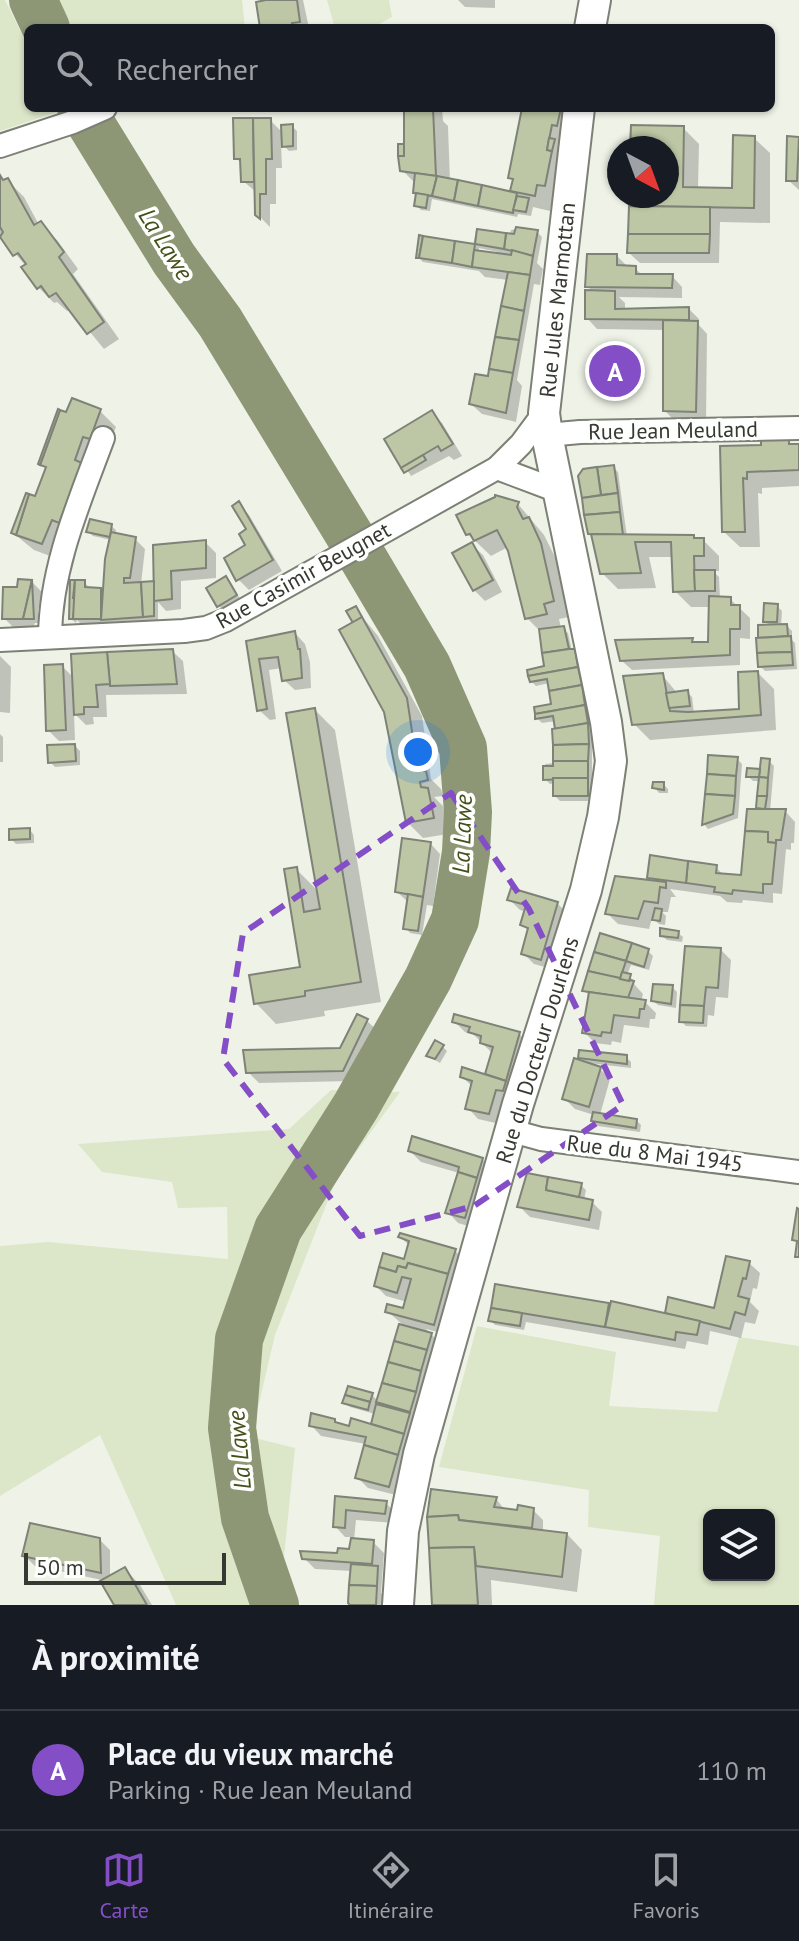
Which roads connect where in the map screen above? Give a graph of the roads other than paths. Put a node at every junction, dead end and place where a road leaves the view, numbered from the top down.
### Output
1 (595, 0) edge
2 (591, 24) edge
3 (96, 112) edge
4 (579, 112) edge
5 (0, 146) edge
6 (546, 424) junction
7 (799, 428) edge
8 (103, 438) dead end
9 (497, 468) junction
10 (558, 491) junction
11 (50, 636) junction
12 (0, 640) edge
13 (512, 1131) junction
14 (799, 1172) edge
15 (398, 1605) edge

1 - 2 street
3 - 5 street
4 - 6 street, Rue Jules Marmottan
6 - 7 street, Rue Jean Meuland
6 - 9 street, Rue Casimir Beugnet
6 - 10 street, Rue Jules Marmottan
8 - 11 street
9 - 10 street
9 - 11 street, Rue Casimir Beugnet
10 - 13 street, Rue du Docteur Dourlens
11 - 12 street, Rue Casimir Beugnet
13 - 14 street, Rue du 8 Mai 1945
13 - 15 street, Rue du Docteur Dourlens

